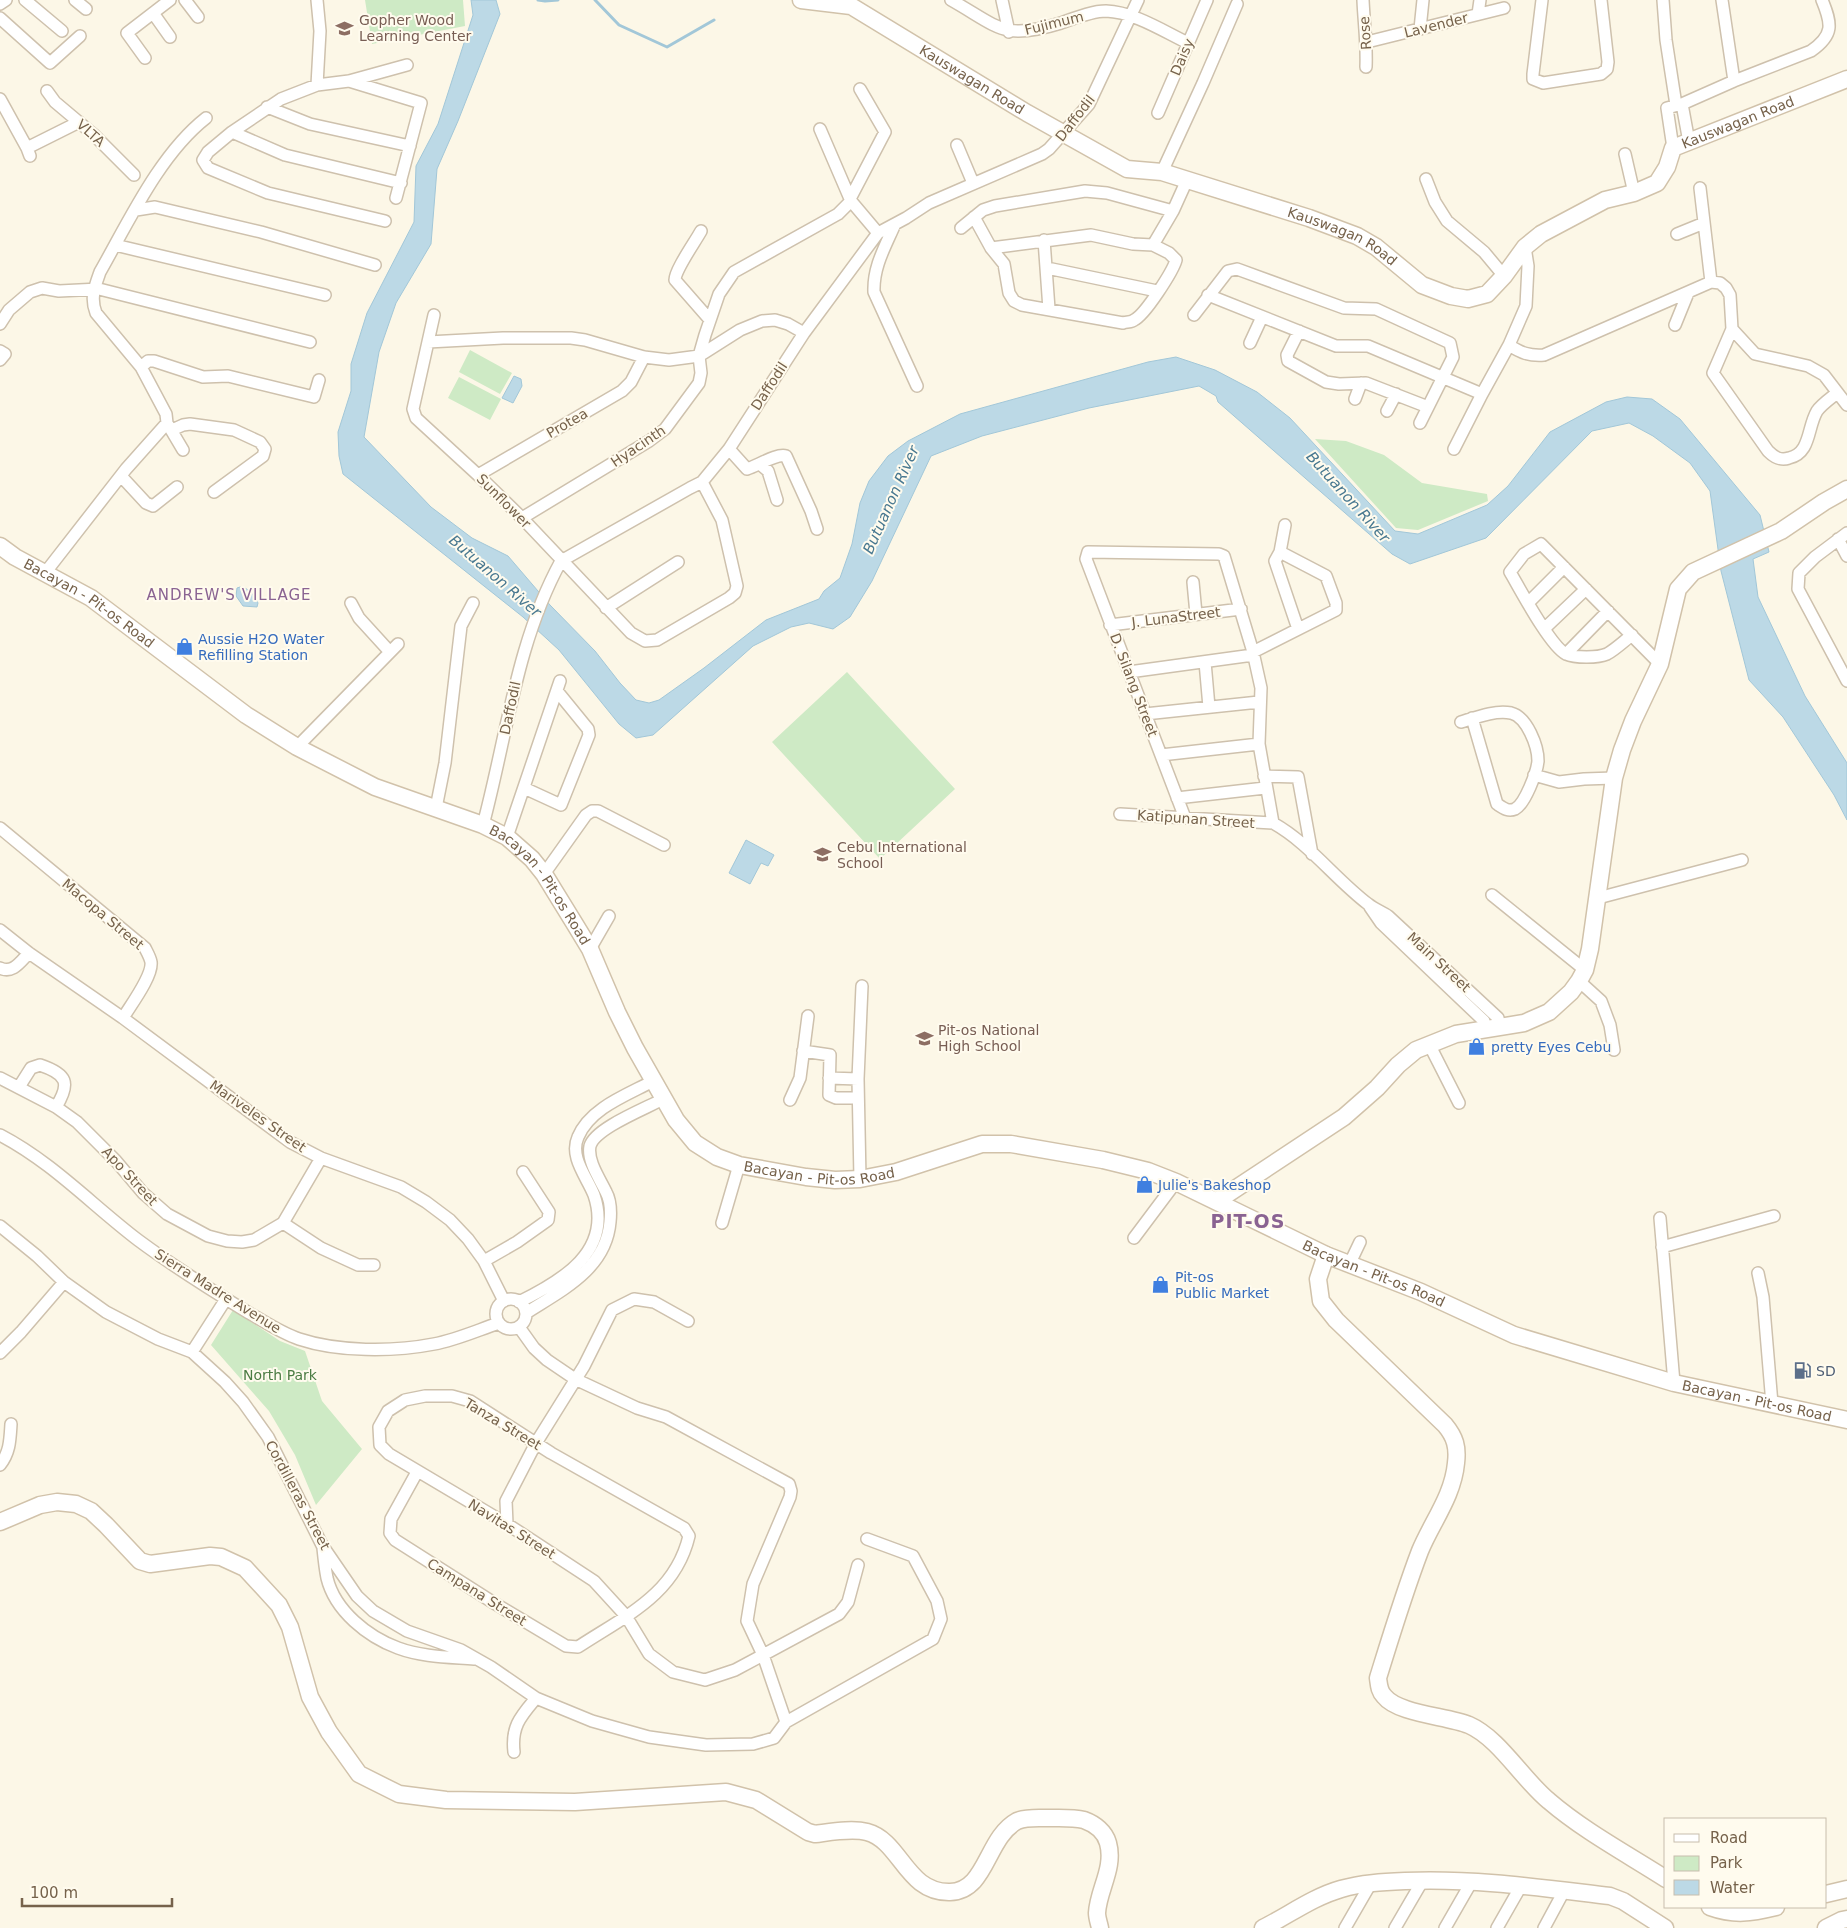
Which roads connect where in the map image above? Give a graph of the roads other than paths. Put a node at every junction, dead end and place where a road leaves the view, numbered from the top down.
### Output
1 (6, 0) edge
2 (25, 0) edge
3 (75, 0) edge
4 (170, 0) edge
5 (185, 0) edge
6 (317, 0) edge
7 (801, 0) edge
8 (951, 0) edge
9 (1002, 0) edge
10 (1138, 0) edge
11 (1207, 0) edge
12 (1363, 0) edge
13 (1423, 0) edge
14 (1480, 0) edge
15 (1542, 0) edge
16 (1601, 0) edge
17 (1664, 0) edge
18 (1722, 0) edge
19 (1822, 0) edge
20 (0, 4) edge
21 (1237, 4) dead end
22 (1504, 8) dead end
23 (86, 9) dead end
24 (153, 13) junction
25 (1478, 14) junction
26 (1131, 16) junction
27 (198, 17) dead end
28 (0, 18) edge
29 (1420, 29) junction
30 (62, 31) dead end
31 (1009, 32) junction
32 (80, 36) dead end
33 (170, 37) dead end
34 (1367, 42) junction
35 (1188, 43) junction
36 (145, 58) dead end
37 (407, 65) dead end
38 (1366, 67) dead end
39 (1847, 79) edge
40 (349, 81) junction
41 (1734, 81) junction
42 (317, 85) junction
43 (860, 89) dead end
44 (47, 91) dead end
45 (0, 99) edge
46 (1679, 104) junction
47 (267, 107) junction
48 (1158, 114) dead end
49 (206, 118) dead end
50 (79, 122) junction
51 (820, 129) dead end
52 (232, 132) junction
53 (1063, 134) junction
54 (957, 145) dead end
55 (1681, 145) junction
56 (410, 146) junction
57 (1625, 154) dead end
58 (1162, 172) junction
59 (134, 175) dead end
60 (1426, 179) dead end
61 (1186, 180) junction
62 (401, 183) junction
63 (973, 183) junction
64 (1700, 188) dead end
65 (1634, 193) junction
66 (396, 198) dead end
67 (851, 199) junction
68 (136, 210) junction
69 (1173, 210) junction
70 (974, 217) junction
71 (384, 221) dead end
72 (1704, 223) junction
73 (895, 224) junction
74 (962, 228) dead end
75 (701, 231) dead end
76 (878, 232) junction
77 (1677, 234) dead end
78 (1044, 240) junction
79 (115, 245) junction
80 (1153, 245) junction
81 (1525, 247) junction
82 (991, 248) junction
83 (375, 265) dead end
84 (1047, 268) junction
85 (1504, 276) junction
86 (1712, 282) junction
87 (94, 290) junction
88 (1157, 291) junction
89 (1688, 292) junction
90 (325, 294) dead end
91 (1208, 295) junction
92 (1049, 309) junction
93 (434, 315) dead end
94 (1194, 315) dead end
95 (1262, 317) junction
96 (710, 320) junction
97 (0, 324) edge
98 (1674, 325) dead end
99 (1732, 329) junction
100 (1298, 331) junction
101 (804, 333) junction
102 (310, 342) dead end
103 (428, 342) junction
104 (1250, 343) dead end
105 (1509, 345) junction
106 (0, 351) edge
107 (699, 356) junction
108 (644, 358) junction
109 (0, 360) edge
110 (141, 367) junction
111 (1443, 377) junction
112 (319, 380) dead end
113 (1361, 383) junction
114 (916, 386) dead end
115 (1838, 393) junction
116 (1396, 394) junction
117 (1482, 394) junction
118 (1355, 399) dead end
119 (1847, 405) edge
120 (1428, 408) junction
121 (1387, 411) dead end
122 (1420, 423) dead end
123 (170, 427) junction
124 (729, 449) junction
125 (1454, 449) dead end
126 (183, 450) dead end
127 (761, 465) junction
128 (478, 475) junction
129 (121, 476) junction
130 (702, 482) junction
131 (177, 487) dead end
132 (1847, 490) edge
133 (214, 492) dead end
134 (777, 500) dead end
135 (522, 518) junction
136 (1285, 526) dead end
137 (816, 529) dead end
138 (1842, 536) edge
139 (0, 546) edge
140 (1280, 552) junction
141 (1847, 556) edge
142 (561, 561) junction
143 (678, 562) dead end
144 (1564, 567) junction
145 (45, 573) junction
146 (1193, 582) dead end
147 (1586, 589) junction
148 (1528, 602) junction
149 (351, 603) dead end
150 (473, 603) dead end
151 (606, 608) junction
152 (1241, 609) junction
153 (1608, 611) junction
154 (1196, 614) junction
155 (1110, 625) junction
156 (1545, 628) junction
157 (1298, 629) junction
158 (1632, 635) junction
159 (1253, 653) junction
160 (1566, 654) junction
161 (1205, 662) junction
162 (1660, 664) junction
163 (1129, 672) junction
164 (1847, 681) edge
165 (1259, 702) junction
166 (1209, 707) junction
167 (1145, 714) junction
168 (1259, 744) junction
169 (298, 747) junction
170 (1161, 755) junction
171 (1534, 775) junction
172 (1614, 778) junction
173 (1265, 782) junction
174 (524, 788) junction
175 (1177, 798) junction
176 (436, 808) junction
177 (1120, 814) dead end
178 (1185, 818) junction
179 (1272, 823) junction
180 (483, 824) junction
181 (0, 828) edge
182 (507, 837) junction
183 (664, 845) dead end
184 (1312, 854) junction
185 (1742, 860) dead end
186 (544, 874) junction
187 (1492, 895) dead end
188 (1598, 898) junction
189 (608, 916) dead end
190 (0, 930) edge
191 (590, 949) junction
192 (29, 953) junction
193 (0, 968) edge
194 (1582, 976) junction
195 (862, 986) dead end
196 (808, 1016) dead end
197 (123, 1018) junction
198 (1493, 1028) junction
199 (1429, 1044) junction
200 (1614, 1050) dead end
201 (803, 1051) junction
202 (0, 1078) edge
203 (829, 1078) junction
204 (858, 1079) junction
205 (652, 1081) junction
206 (18, 1086) junction
207 (858, 1098) junction
208 (663, 1099) junction
209 (790, 1100) dead end
210 (1459, 1103) dead end
211 (56, 1107) junction
212 (596, 1113) junction
213 (607, 1128) junction
214 (0, 1135) edge
215 (321, 1158) junction
216 (739, 1165) junction
217 (523, 1172) dead end
218 (860, 1179) junction
219 (1176, 1182) junction
220 (1217, 1201) junction
221 (1774, 1216) dead end
222 (1660, 1218) dead end
223 (283, 1223) junction
224 (722, 1223) dead end
225 (0, 1226) edge
226 (1134, 1238) dead end
227 (1360, 1242) dead end
228 (1662, 1247) junction
229 (1326, 1255) junction
230 (484, 1261) junction
231 (1350, 1264) junction
232 (374, 1265) dead end
233 (1758, 1273) dead end
234 (573, 1276) junction
235 (64, 1282) junction
236 (226, 1299) junction
237 (504, 1301) junction
238 (520, 1302) junction
239 (526, 1313) junction
240 (688, 1321) dead end
241 (499, 1323) junction
242 (519, 1327) junction
243 (192, 1352) junction
244 (0, 1353) edge
245 (575, 1379) junction
246 (1674, 1383) junction
247 (1772, 1404) junction
248 (1847, 1420) edge
249 (11, 1424) dead end
250 (536, 1443) junction
251 (389, 1454) joint
252 (0, 1465) edge
253 (417, 1472) junction
254 (506, 1501) junction
255 (490, 1514) junction
256 (0, 1522) edge
257 (507, 1524) junction
258 (868, 1540) dead end
259 (322, 1545) junction
260 (858, 1565) dead end
261 (626, 1616) junction
262 (763, 1655) junction
263 (478, 1660) junction
264 (536, 1698) junction
265 (786, 1722) junction
266 (514, 1752) dead end
267 (1664, 1878) edge
268 (1423, 1880) junction
269 (1472, 1881) junction
270 (1371, 1883) junction
271 (1521, 1886) junction
272 (1847, 1889) edge
273 (1564, 1891) junction
274 (1827, 1894) edge
275 (1714, 1908) edge
276 (1772, 1908) edge
277 (1847, 1919) edge
278 (1100, 1928) edge
279 (1263, 1928) edge
280 (1344, 1928) edge
281 (1395, 1928) edge
282 (1445, 1928) edge
283 (1496, 1928) edge
284 (1544, 1928) edge
285 (1665, 1928) edge
286 (1826, 1928) edge

1 - 20 street
2 - 30 street
3 - 23 street
4 - 24 street
5 - 27 street
6 - 42 street
7 - 53 street, Kauswagan Road
8 - 31 street, Fujimum
9 - 31 street
10 - 26 street, Daffodil
11 - 35 street, Daisy
12 - 34 street, Rose
13 - 29 street
14 - 25 street
15 - 16 street
17 - 46 street
18 - 41 street
19 - 41 street
21 - 58 street
22 - 25 street, Lavender
24 - 33 street
24 - 36 street
25 - 29 street, Lavender
26 - 31 street, Fujimum
26 - 35 street, Fujimum
26 - 53 street, Daffodil
28 - 32 street
29 - 34 street, Lavender
34 - 38 street, Rose
35 - 48 street, Daisy
37 - 40 street
39 - 55 street, Kauswagan Road
40 - 42 street
40 - 56 street
41 - 46 street
42 - 47 street
43 - 67 street, Hyacinth
44 - 50 street, VLTA
45 - 50 street
46 - 55 street
46 - 55 street
47 - 52 street
47 - 56 street
49 - 68 street
50 - 59 street, VLTA
51 - 67 street
52 - 62 street
52 - 71 street
53 - 58 street, Kauswagan Road
53 - 63 street, Daffodil
54 - 63 street
55 - 65 street, Kauswagan Road
56 - 62 street
57 - 65 street
58 - 61 street, Kauswagan Road
60 - 85 street
61 - 69 street
61 - 85 street, Kauswagan Road
62 - 66 street
63 - 73 street, Daffodil
64 - 72 street
65 - 81 street, Kauswagan Road
67 - 76 street
67 - 96 street, Hyacinth
68 - 79 street
68 - 83 street
69 - 70 street
69 - 80 street
70 - 74 street
70 - 82 street
72 - 77 street
72 - 86 street
73 - 76 street, Daffodil
73 - 114 street
75 - 96 street
76 - 101 street, Daffodil
78 - 80 street
78 - 82 street
78 - 84 street
79 - 87 street
79 - 90 street
80 - 88 street
81 - 85 street, Kauswagan Road
81 - 105 street
82 - 92 street
84 - 88 street
84 - 92 street
86 - 89 street
86 - 99 street
87 - 97 street
87 - 102 street
87 - 110 street
88 - 92 street
89 - 98 street
89 - 105 street
91 - 94 street
91 - 95 street
91 - 111 street
93 - 103 street, Sunflower
95 - 100 street
95 - 104 street
96 - 107 street, Hyacinth
99 - 115 street
99 - 115 street
100 - 111 street
100 - 113 street
101 - 107 street
101 - 124 street, Daffodil
103 - 108 street
103 - 128 street, Sunflower
105 - 117 street
106 - 109 street
107 - 108 street
107 - 135 street, Hyacinth
108 - 128 street, Protea
110 - 112 street
110 - 123 street
111 - 117 street
111 - 120 street
113 - 116 street
113 - 118 street
115 - 119 street
116 - 120 street
116 - 121 street
117 - 125 street
120 - 122 street
123 - 126 street
123 - 129 street
123 - 133 street
124 - 127 street
124 - 130 street, Daffodil
127 - 134 street
127 - 137 street
128 - 135 street, Sunflower
129 - 131 street
129 - 145 street
130 - 142 street, Daffodil
130 - 151 street, Sunflower
132 - 162 street
135 - 142 street, Sunflower
136 - 140 street
138 - 141 street
138 - 164 street
139 - 145 street, Bacayan - Pit-os Road
140 - 157 street
140 - 157 street
142 - 151 street, Sunflower
142 - 180 street, Daffodil
143 - 151 street
144 - 147 street
144 - 148 street
144 - 148 street
145 - 169 street, Bacayan - Pit-os Road
146 - 154 street
147 - 153 street
147 - 156 street
148 - 156 street
149 - 169 street
150 - 176 street
152 - 154 street, J. LunaStreet
152 - 155 street, D. Silang Street
152 - 159 street
153 - 158 street
153 - 160 street
154 - 155 street, J. LunaStreet
155 - 163 street, D. Silang Street
156 - 160 street
157 - 159 street
158 - 160 street
158 - 162 street
159 - 161 street
159 - 165 street
161 - 163 street
161 - 166 street
162 - 172 street
163 - 167 street, D. Silang Street
165 - 166 street
165 - 168 street
166 - 167 street
167 - 170 street, D. Silang Street
168 - 170 street
168 - 173 street
169 - 176 street, Bacayan - Pit-os Road
170 - 175 street, D. Silang Street
171 - 171 street
171 - 172 street
172 - 188 street
173 - 175 street
173 - 179 street
173 - 184 street
174 - 174 street
174 - 182 street
175 - 178 street, D. Silang Street
176 - 180 street, Bacayan - Pit-os Road
177 - 178 street, Katipunan Street
178 - 179 street, Katipunan Street
179 - 184 street, Main Street
180 - 182 street, Bacayan - Pit-os Road
181 - 197 street, Macopa Street
182 - 186 street, Bacayan - Pit-os Road
183 - 186 street
184 - 198 street, Main Street
185 - 188 street
186 - 191 street, Bacayan - Pit-os Road
187 - 194 street
188 - 194 street
189 - 191 street
190 - 192 street, Mariveles Street
191 - 205 street, Bacayan - Pit-os Road
192 - 193 street
192 - 197 street, Mariveles Street
194 - 198 street
194 - 200 street
195 - 204 street
196 - 201 street
197 - 215 street, Mariveles Street
198 - 199 street
199 - 210 street
199 - 220 street
201 - 203 street
201 - 209 street
202 - 206 street, Apo Street
203 - 204 street
203 - 207 street
204 - 207 street
205 - 208 street, Bacayan - Pit-os Road
205 - 212 street
206 - 211 street, Apo Street
206 - 211 street
207 - 218 street
208 - 213 street
208 - 216 street, Bacayan - Pit-os Road
211 - 223 street, Apo Street
212 - 213 street
212 - 234 street
213 - 234 street
214 - 236 street, Sierra Madre Avenue
215 - 223 street, Apo Street
215 - 230 street, Mariveles Street
216 - 218 street, Bacayan - Pit-os Road
216 - 224 street
217 - 230 street
218 - 219 street, Bacayan - Pit-os Road
219 - 220 street, Bacayan - Pit-os Road
219 - 226 street
220 - 229 street, Bacayan - Pit-os Road
221 - 228 street
222 - 228 street
223 - 232 street
225 - 235 street
227 - 231 street
228 - 246 street
229 - 231 street, Bacayan - Pit-os Road
229 - 267 street
230 - 237 street, Mariveles Street
231 - 246 street, Bacayan - Pit-os Road
233 - 247 street
234 - 238 street
234 - 239 street
235 - 243 street
235 - 244 street
236 - 241 street, Sierra Madre Avenue
236 - 243 street
237 - 238 street
237 - 241 street
238 - 239 street
239 - 242 street
240 - 245 street
241 - 242 street
242 - 245 street
243 - 259 street, Cordilleras Street
245 - 250 street
245 - 262 street
246 - 247 street, Bacayan - Pit-os Road
247 - 248 street, Bacayan - Pit-os Road
249 - 252 street
250 - 251 street, Tanza Street
250 - 254 street
250 - 261 street, Tanza Street
251 - 253 street, Navitas Street
253 - 255 street, Navitas Street
253 - 261 street, Campana Street
254 - 255 street
254 - 257 street
255 - 257 street, Navitas Street
256 - 278 street
257 - 261 street, Navitas Street
258 - 265 street, Cordilleras Street
259 - 263 street, Cordilleras Street
259 - 263 street
260 - 262 street, Navitas Street
261 - 262 street, Navitas Street
262 - 265 street
263 - 264 street, Cordilleras Street
264 - 265 street, Cordilleras Street
264 - 266 street
268 - 269 street
268 - 270 street
268 - 281 street
269 - 271 street
269 - 282 street
270 - 279 street
270 - 280 street
271 - 273 street
271 - 283 street
272 - 274 street
273 - 284 street
273 - 285 street
275 - 276 street
277 - 286 street

